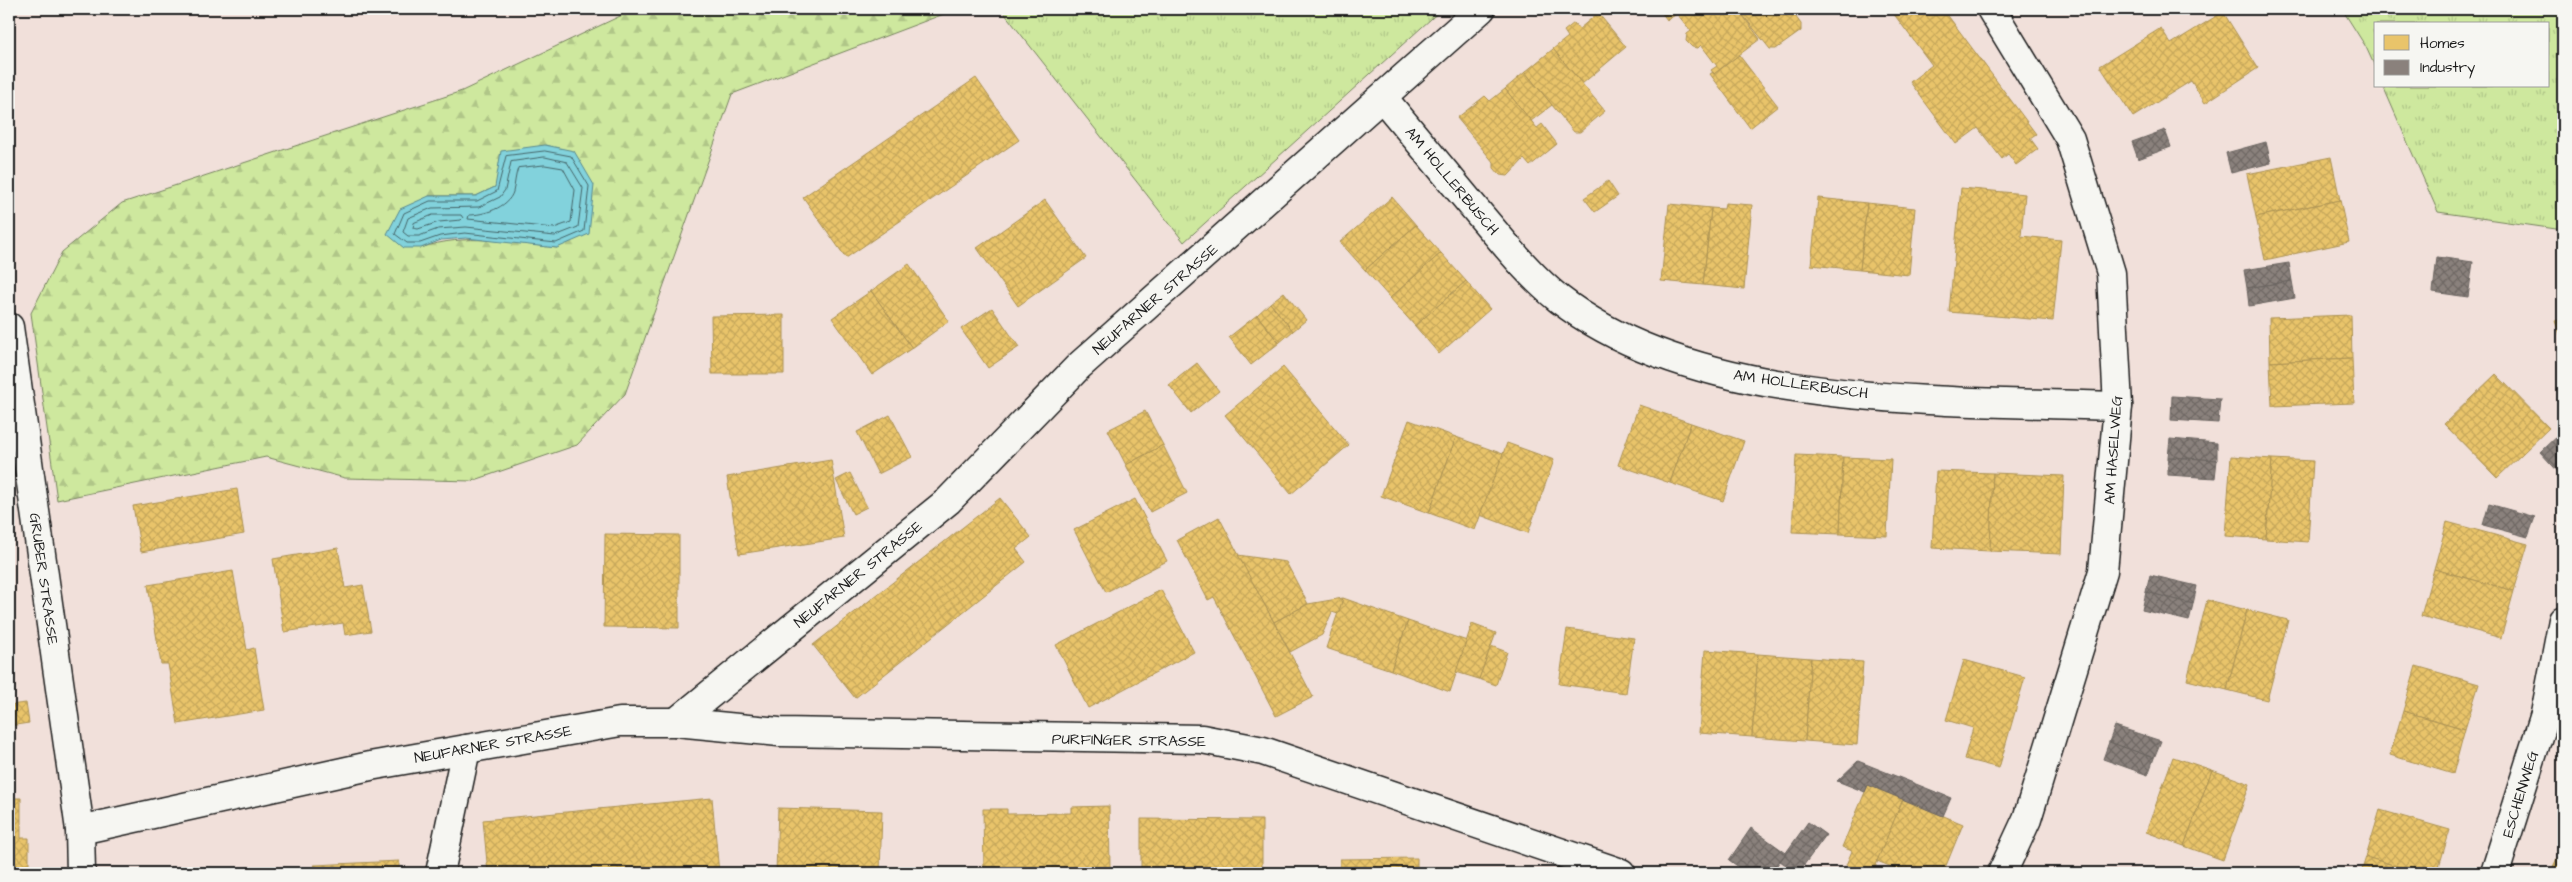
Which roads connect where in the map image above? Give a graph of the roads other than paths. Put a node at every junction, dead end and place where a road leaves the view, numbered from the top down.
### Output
1 (1481, 9) edge
2 (1991, 9) edge
3 (1383, 98) junction
4 (9, 327) edge
5 (2118, 406) junction
6 (2563, 620) edge
7 (2563, 692) edge
8 (2545, 714) junction
9 (676, 722) junction
10 (466, 749) junction
11 (80, 830) junction
12 (81, 873) edge
13 (440, 873) edge
14 (1621, 873) edge
15 (2002, 873) edge
16 (2495, 873) edge

1 - 3 street, NEUFARNER STRASSE
2 - 5 street, AM HASELWEG
3 - 5 street, AM HOLLERBUSCH
3 - 9 street, NEUFARNER STRASSE
4 - 11 street, GRUBER STRASSE
5 - 15 street, AM HASELWEG
6 - 8 street, ESCHENWEG
7 - 8 street, ESCHENWEG
8 - 16 street, ESCHENWEG
9 - 10 street, NEUFARNER STRASSE
9 - 14 street, PURFINGER STRASSE
10 - 11 street, NEUFARNER STRASSE
10 - 13 street
11 - 12 street, GRUBER STRASSE

